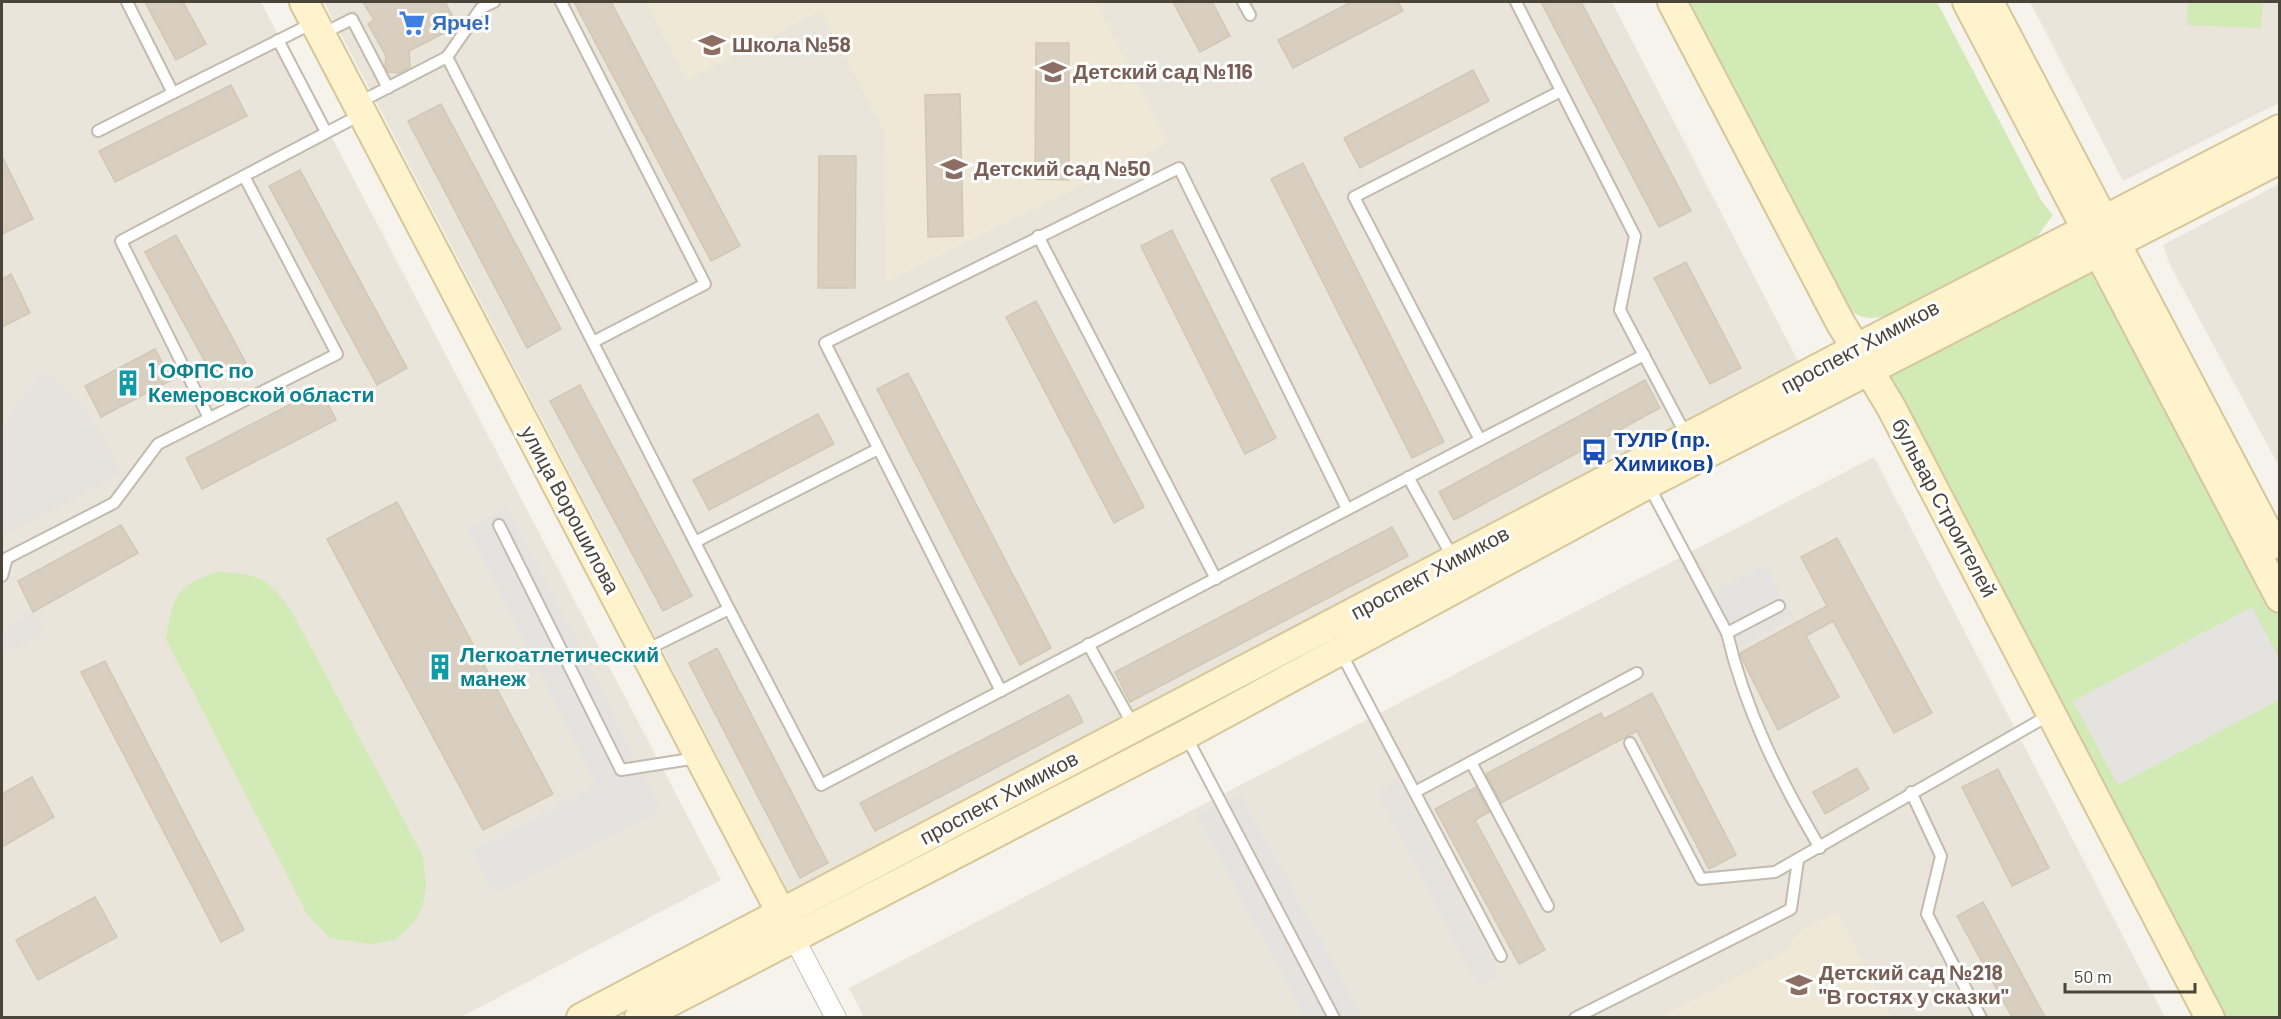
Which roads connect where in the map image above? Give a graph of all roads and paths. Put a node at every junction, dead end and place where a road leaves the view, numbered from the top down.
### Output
1 (127, 2) edge
2 (494, 2) edge
3 (561, 2) edge
4 (1243, 2) edge
5 (1516, 2) edge
6 (1672, 2) edge
7 (1967, 2) edge
8 (1989, 2) edge
9 (1250, 15) dead end
10 (314, 19) edge
11 (278, 40) junction
12 (447, 57) junction
13 (388, 88) junction
14 (1561, 91) junction
15 (173, 93) junction
16 (360, 109) junction
17 (2280, 129) edge
18 (98, 131) dead end
19 (327, 132) junction
20 (2280, 159) edge
21 (244, 176) junction
22 (1038, 236) junction
23 (2102, 236) junction
24 (593, 342) junction
25 (1644, 355) junction
26 (1861, 360) junction
27 (209, 418) junction
28 (1688, 438) junction
29 (1480, 440) junction
30 (878, 449) junction
31 (1408, 477) junction
32 (1648, 484) junction
33 (1347, 509) junction
34 (499, 525) dead end
35 (695, 542) junction
36 (2279, 553) edge
37 (1454, 560) junction
38 (2, 576) edge
39 (1215, 579) junction
40 (2280, 598) edge
41 (1779, 606) dead end
42 (729, 609) junction
43 (1727, 633) junction
44 (1089, 644) junction
45 (644, 651) junction
46 (1340, 651) junction
47 (1637, 673) dead end
48 (1001, 691) junction
49 (2052, 714) junction
50 (1134, 727) junction
51 (1185, 735) junction
52 (1630, 743) dead end
53 (700, 758) junction
54 (1471, 762) junction
55 (1414, 792) junction
56 (1911, 792) junction
57 (1820, 848) junction
58 (1798, 860) junction
59 (1548, 906) dead end
60 (787, 924) junction
61 (1501, 956) dead end
62 (581, 1017) edge
63 (639, 1017) edge
64 (836, 1017) edge
65 (1334, 1017) edge
66 (1575, 1017) edge
67 (1981, 1017) edge
68 (2210, 1017) edge

1 - 15 lane
2 - 12 lane
3 - 24 lane
4 - 9 lane
5 - 14 lane
6 - 26 main road, бульвар Строителей
7 - 23 main road
8 - 23 main road
10 - 11 lane
10 - 13 lane
10 - 16 main road, улица Ворошилова
11 - 15 lane
11 - 19 lane
12 - 13 lane
12 - 24 lane
13 - 16 lane
14 - 25 lane
14 - 29 lane
15 - 18 lane
16 - 19 lane
16 - 45 main road, улица Ворошилова
17 - 23 main road, проспект Химиков
19 - 21 lane
20 - 23 main road, проспект Химиков
21 - 27 lane
21 - 27 lane
22 - 30 lane
22 - 33 lane
22 - 39 lane
23 - 26 main road, проспект Химиков
23 - 36 main road
23 - 40 main road
24 - 35 lane
25 - 28 lane
25 - 29 lane
26 - 28 main road, проспект Химиков
26 - 32 main road, проспект Химиков
26 - 49 main road, бульвар Строителей
27 - 38 lane
28 - 37 main road, проспект Химиков
29 - 31 lane
30 - 35 lane
30 - 48 lane
31 - 33 lane
31 - 37 lane
32 - 43 lane
32 - 46 main road, проспект Химиков
33 - 39 lane
34 - 53 lane
35 - 42 lane
37 - 50 main road, проспект Химиков
39 - 44 lane
41 - 43 lane
42 - 45 lane
42 - 48 lane
43 - 57 lane
44 - 48 lane
44 - 50 lane
45 - 53 main road, улица Ворошилова
46 - 51 main road, проспект Химиков
46 - 55 lane
47 - 54 lane
49 - 56 lane
49 - 68 main road, бульвар Строителей
50 - 60 main road, проспект Химиков
51 - 60 main road, проспект Химиков
51 - 65 lane
52 - 58 lane
53 - 60 main road, улица Ворошилова
54 - 55 lane
54 - 59 lane
55 - 61 lane
56 - 57 lane
56 - 67 lane
57 - 58 lane
58 - 66 lane
60 - 62 main road, проспект Химиков
60 - 63 main road, проспект Химиков
60 - 64 street, улица Ворошилова

